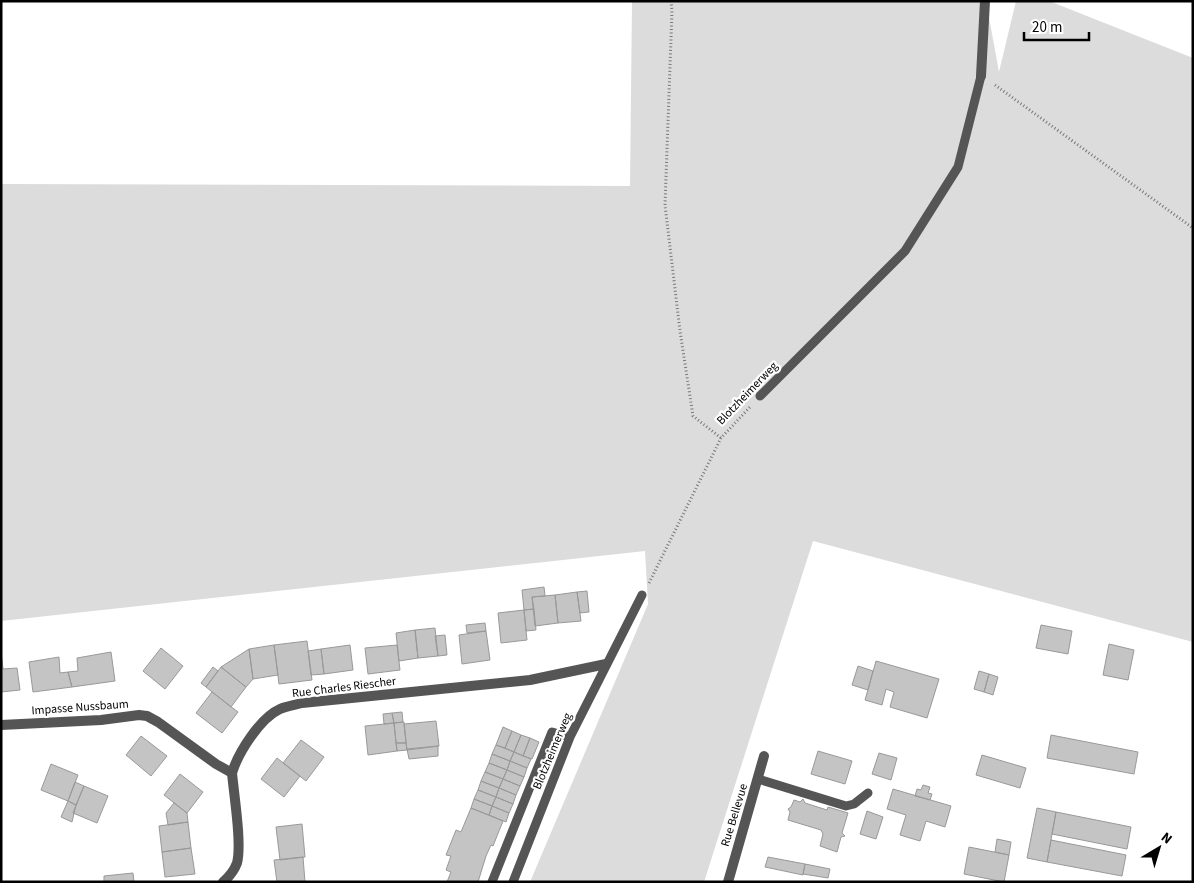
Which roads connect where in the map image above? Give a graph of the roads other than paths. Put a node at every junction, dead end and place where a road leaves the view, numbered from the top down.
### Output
1 (985, 1) edge
2 (981, 76) joint
3 (760, 396) road end
4 (642, 595) road end
5 (606, 664) junction
6 (1, 725) edge
7 (570, 736) junction
8 (764, 756) dead end
9 (232, 773) junction
10 (758, 779) junction
11 (868, 793) dead end
12 (223, 882) edge
13 (492, 882) edge
14 (513, 882) edge
15 (728, 882) edge

1 - 2 street, Blotzheimerweg
2 - 3 lane, Blotzheimerweg
4 - 5 lane, Blotzheimerweg
5 - 7 lane, Blotzheimerweg
5 - 9 street, Rue Charles Riescher
6 - 9 street, Impasse Nussbaum
7 - 13 lane
7 - 14 lane, Blotzheimerweg
8 - 10 street, Rue Bellevue
9 - 12 street, Rue Charles Riescher
10 - 11 lane
10 - 15 street, Rue Bellevue

